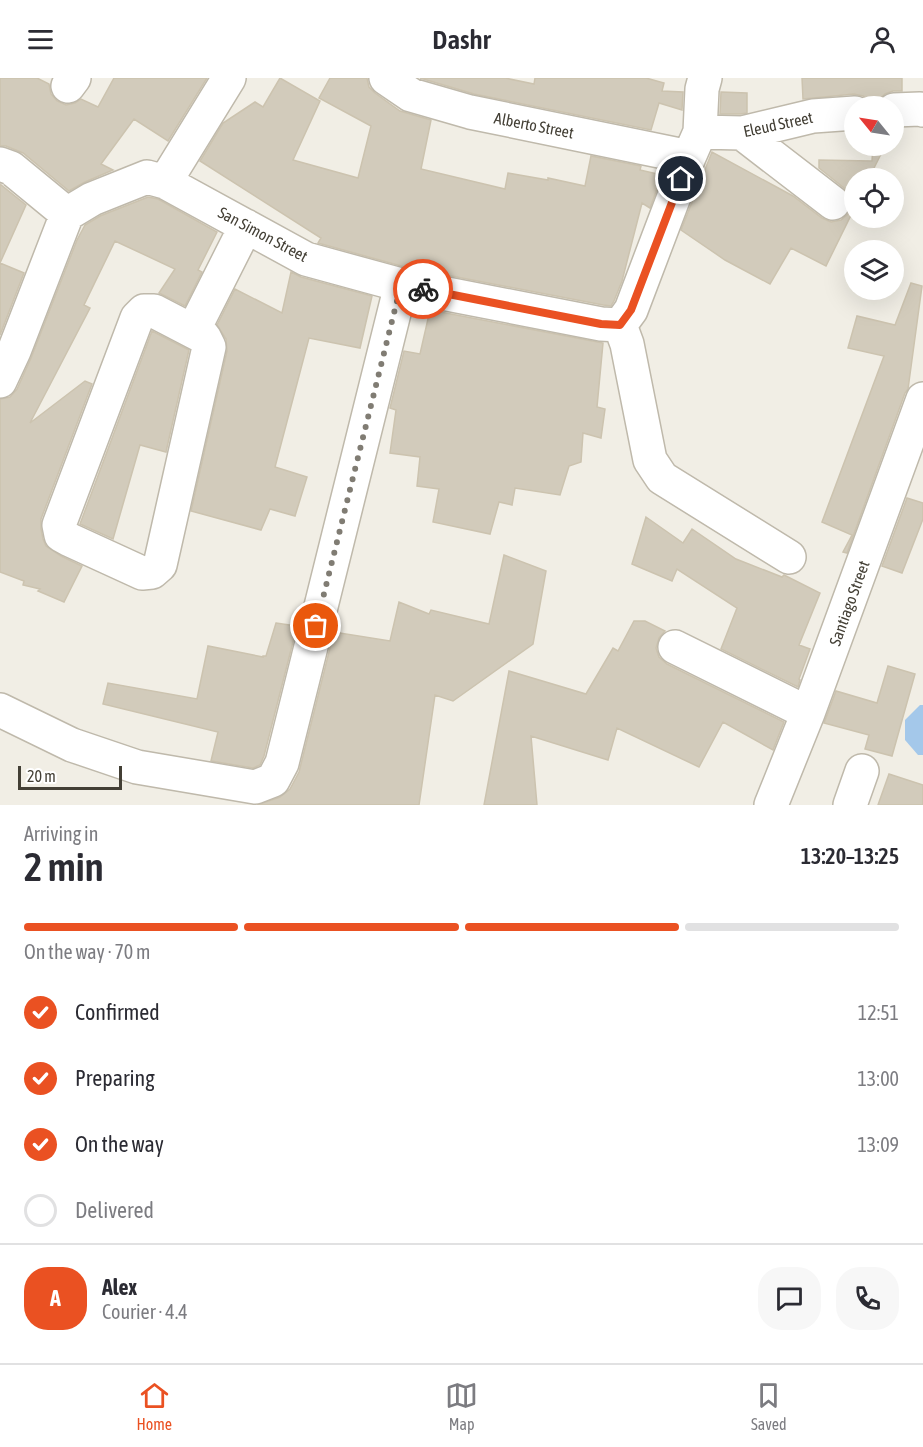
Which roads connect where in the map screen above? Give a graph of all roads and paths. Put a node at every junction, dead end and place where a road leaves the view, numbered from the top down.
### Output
1 (230, 78) edge
2 (386, 78) edge
3 (705, 78) edge
4 (904, 110) edge
5 (923, 110) edge
6 (844, 114) edge
7 (742, 133) junction
8 (695, 145) junction
9 (0, 164) edge
10 (165, 182) junction
11 (832, 203) dead end
12 (67, 214) junction
13 (246, 226) junction
14 (401, 285) junction
15 (620, 325) junction
16 (193, 331) junction
17 (0, 381) edge
18 (923, 399) edge
19 (789, 557) dead end
20 (675, 647) dead end
21 (0, 710) edge
22 (808, 713) junction
23 (862, 771) dead end
24 (771, 805) edge
25 (850, 805) edge

1 - 10 street
2 - 8 street, Alberto Street
3 - 8 street
4 - 5 street
6 - 7 street, Eleud Street
7 - 8 street, Eleud Street
7 - 11 street
8 - 15 street
9 - 12 street
10 - 12 street
10 - 13 street, San Simon Street
12 - 17 street
13 - 14 street, San Simon Street
13 - 16 street
14 - 15 street, San Simon Street
14 - 21 street
15 - 19 street
16 - 16 street
18 - 22 street, Santiago Street
20 - 22 street
22 - 24 street, Santiago Street
23 - 25 street

